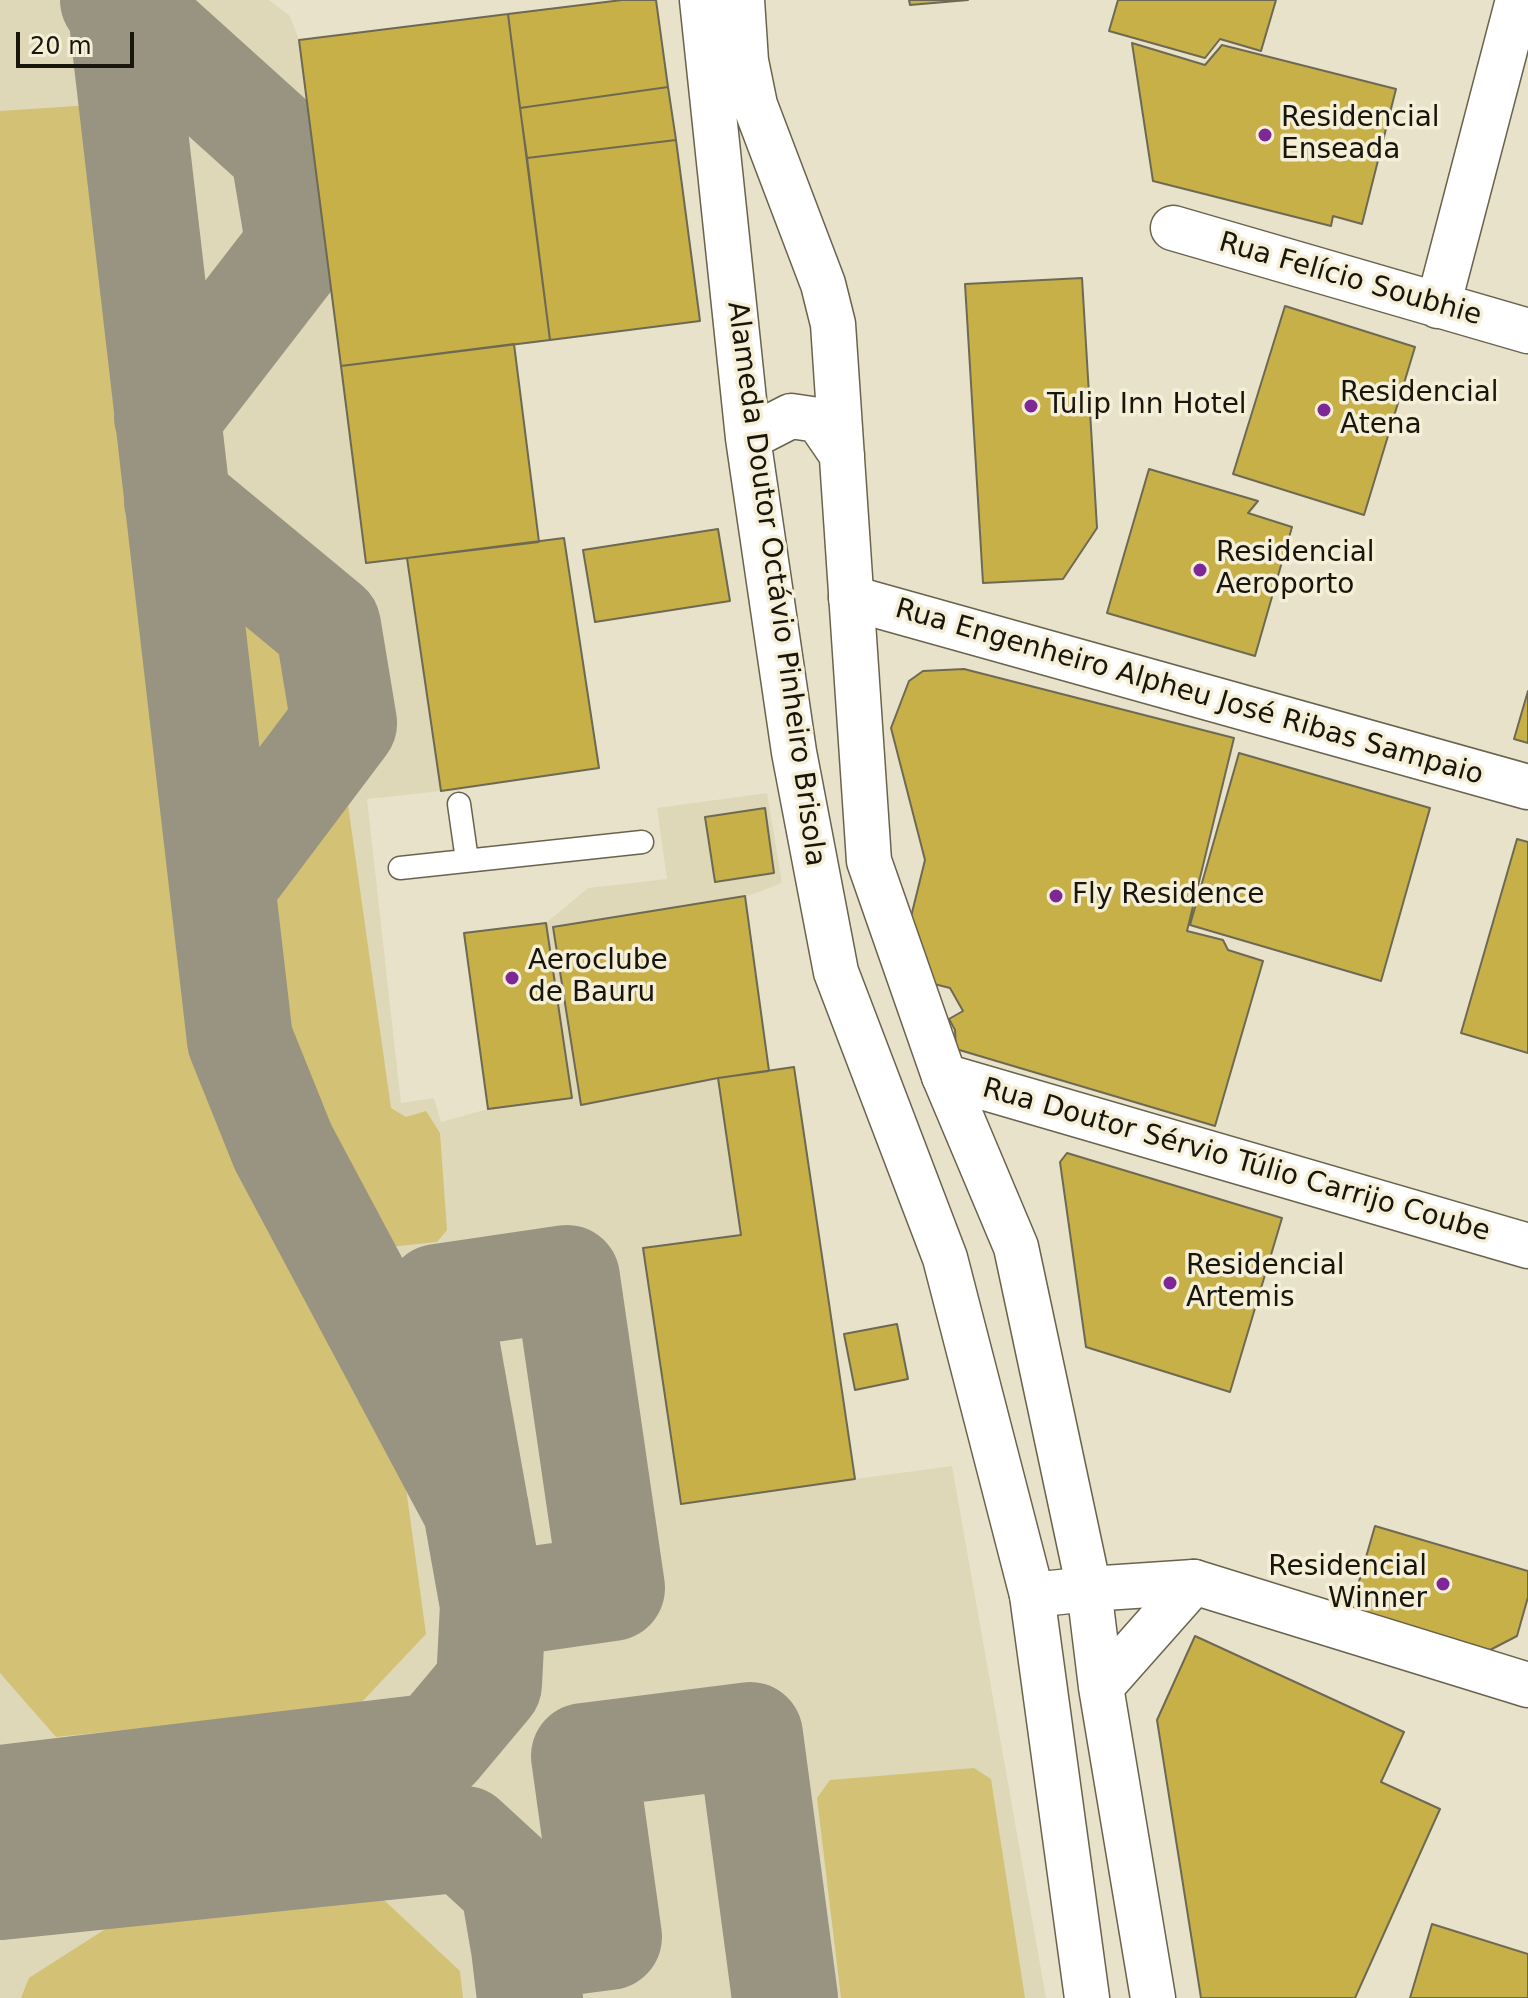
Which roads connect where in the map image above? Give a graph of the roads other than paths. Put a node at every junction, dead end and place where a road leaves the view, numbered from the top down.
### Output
1 (702, 0) edge
2 (742, 0) edge
3 (1518, 0) edge
4 (1173, 228) dead end
5 (1438, 306) junction
6 (1528, 331) edge
7 (748, 438) junction
8 (842, 455) junction
9 (851, 598) junction
10 (1528, 787) edge
11 (459, 804) dead end
12 (642, 842) dead end
13 (467, 860) junction
14 (400, 868) dead end
15 (944, 1076) junction
16 (1528, 1246) edge
17 (1016, 1247) junction
18 (945, 1258) junction
19 (1194, 1582) junction
20 (1089, 1589) junction
21 (1032, 1595) junction
22 (1528, 1685) edge
23 (1101, 1687) junction
24 (1087, 1998) edge
25 (1153, 1998) edge

1 - 7 street, Alameda Doutor Octávio Pinheiro Brisola
2 - 8 street, Alameda Doutor Octávio Pinheiro Brisola
3 - 5 street
4 - 5 street, Rua Felício Soubhie
5 - 6 street, Rua Felício Soubhie
7 - 8 street
7 - 18 street, Alameda Doutor Octávio Pinheiro Brisola
8 - 9 street, Alameda Doutor Octávio Pinheiro Brisola
9 - 10 street, Rua Engenheiro Alpheu José Ribas Sampaio
9 - 15 street, Alameda Doutor Octávio Pinheiro Brisola
11 - 13 lane
12 - 13 lane
13 - 14 lane
15 - 16 street, Rua Doutor Sérvio Túlio Carrijo Coube
15 - 17 street, Alameda Doutor Octávio Pinheiro Brisola
17 - 18 street
17 - 20 street, Alameda Doutor Octávio Pinheiro Brisola
18 - 21 street, Alameda Doutor Octávio Pinheiro Brisola
19 - 20 street
19 - 22 street
19 - 23 street
20 - 21 street
20 - 23 street, Alameda Doutor Octávio Pinheiro Brisola
21 - 24 street, Alameda Doutor Octávio Pinheiro Brisola
23 - 25 street, Alameda Doutor Octávio Pinheiro Brisola

